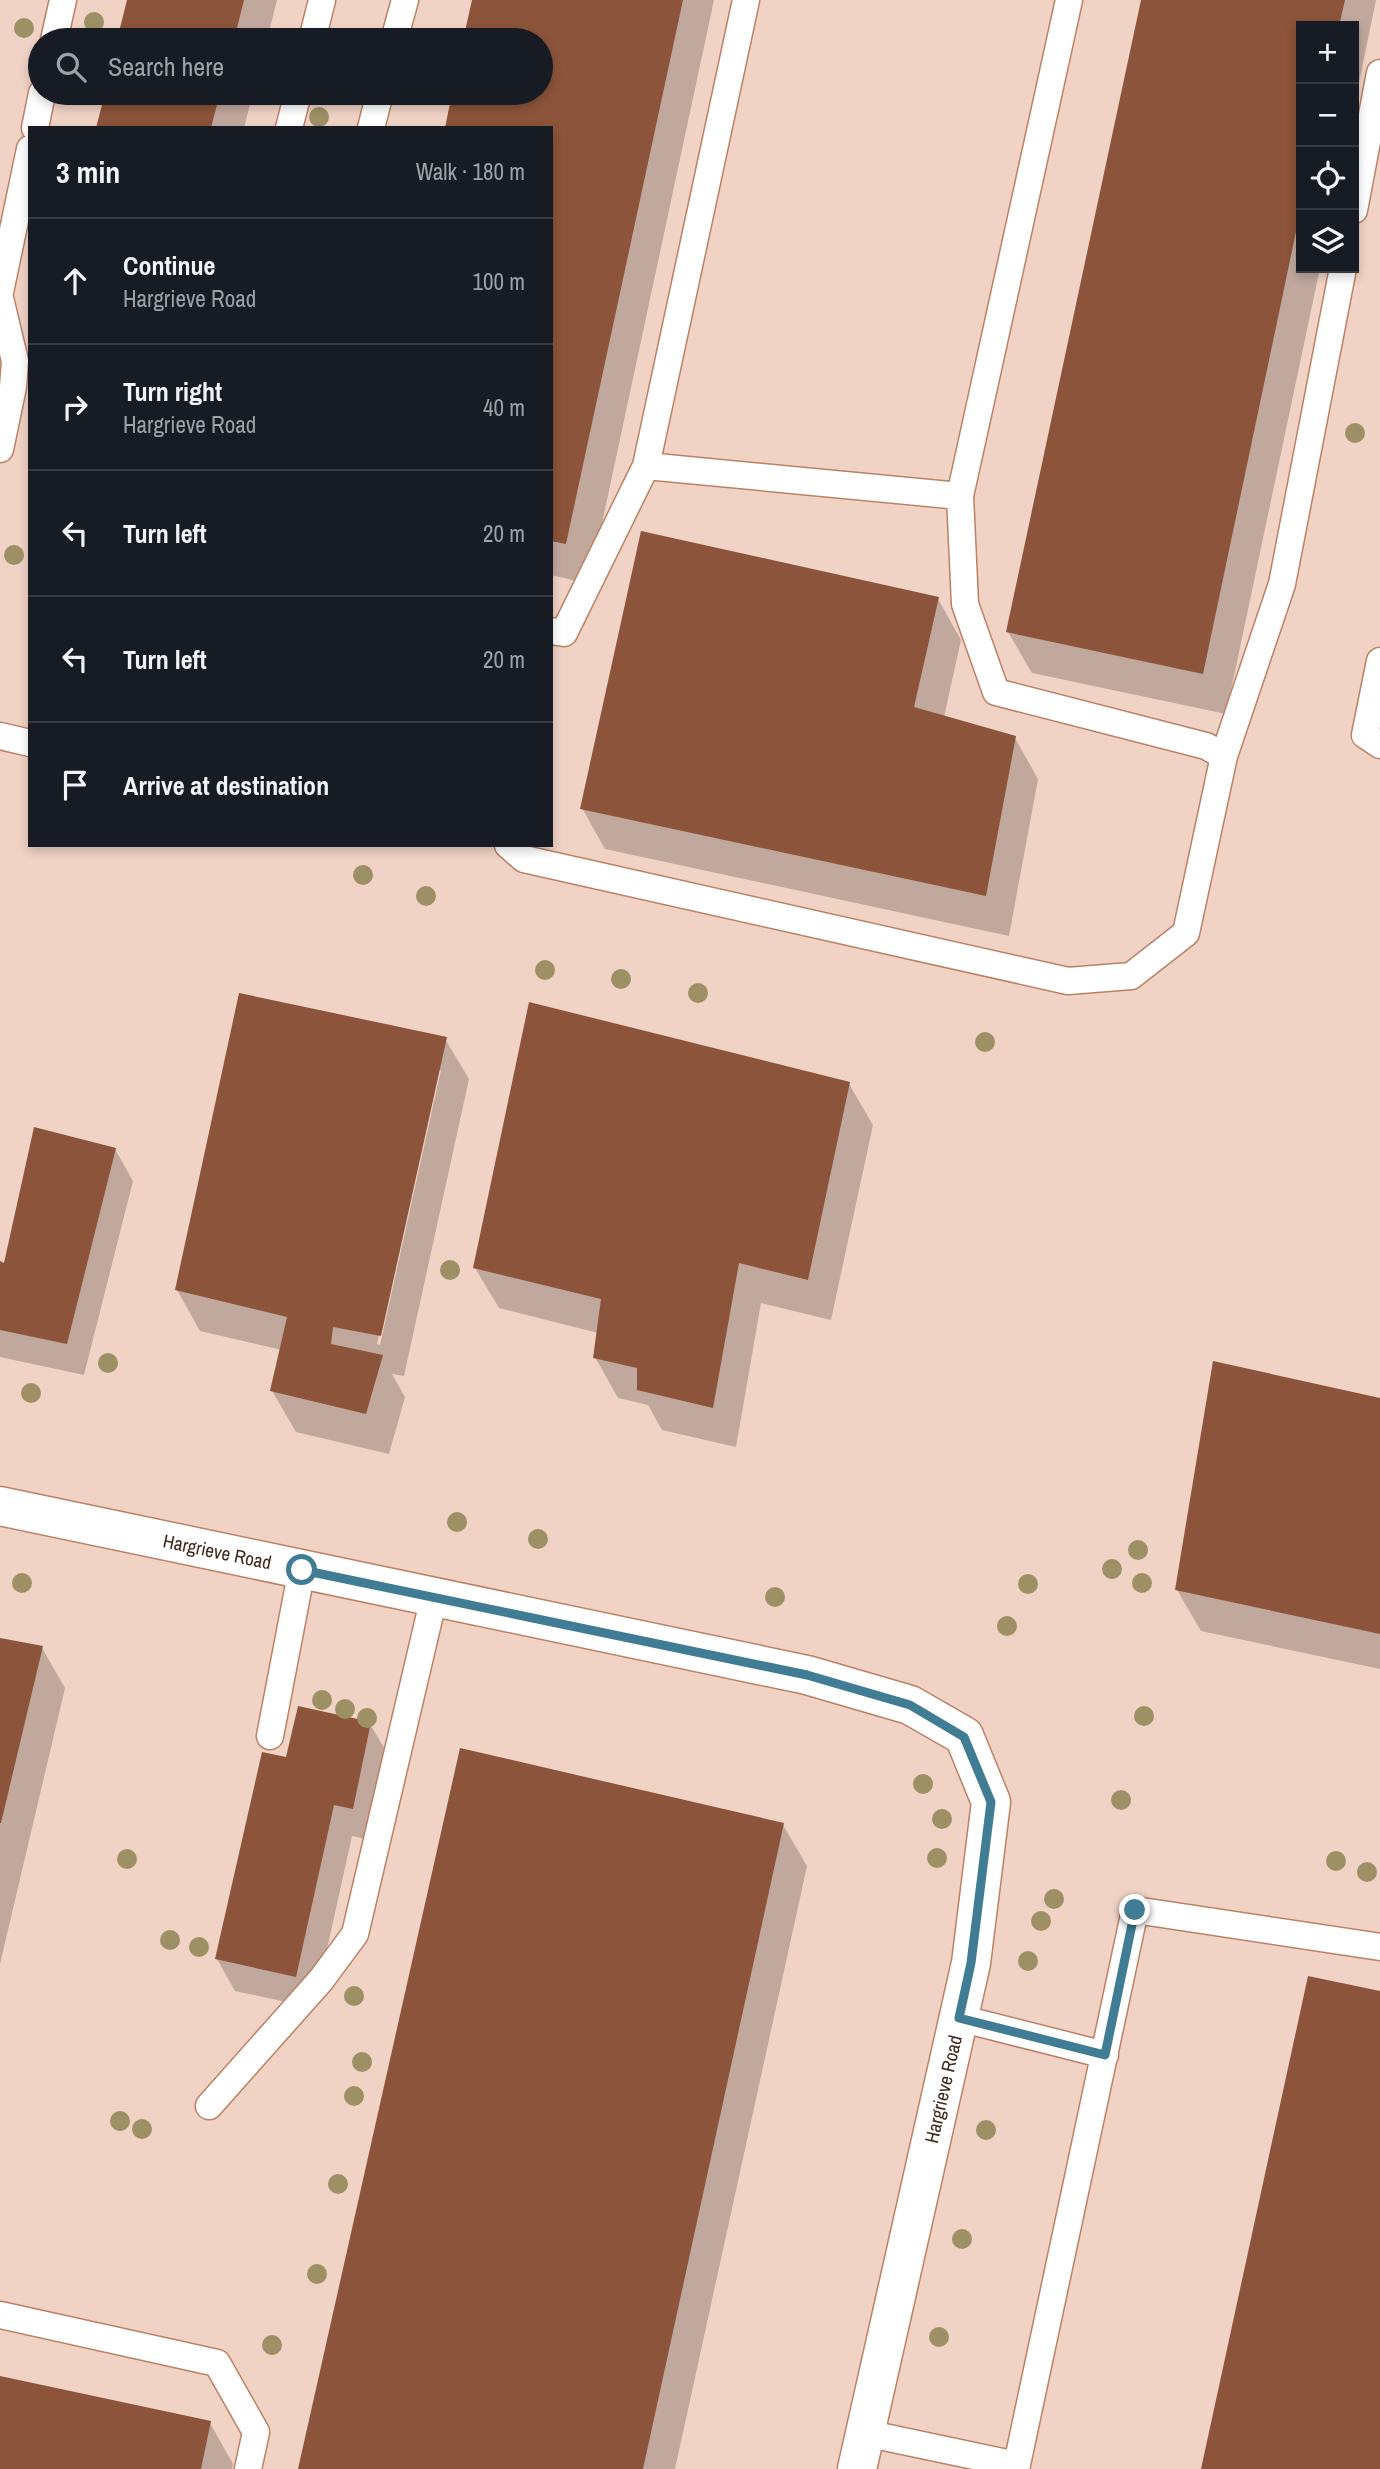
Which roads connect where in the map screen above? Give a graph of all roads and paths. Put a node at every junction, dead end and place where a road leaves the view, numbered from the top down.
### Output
1 (63, 0) edge
2 (322, 0) edge
3 (405, 0) edge
4 (746, 0) edge
5 (1069, 0) edge
6 (57, 28) edge
7 (315, 28) edge
8 (397, 28) edge
9 (1380, 73) edge
10 (40, 105) edge
11 (295, 105) edge
12 (377, 105) edge
13 (35, 126) edge
14 (290, 126) edge
15 (372, 126) edge
16 (28, 159) edge
17 (1359, 184) edge
18 (1342, 273) edge
19 (0, 292) edge
20 (0, 298) edge
21 (0, 449) edge
22 (646, 466) junction
23 (960, 496) junction
24 (553, 631) edge
25 (1380, 661) edge
26 (0, 736) edge
27 (28, 743) edge
28 (1380, 746) edge
29 (1224, 757) junction
30 (510, 847) edge
31 (0, 1506) edge
32 (302, 1570) junction
33 (434, 1597) junction
34 (270, 1736) dead end
35 (1380, 1947) edge
36 (959, 2018) junction
37 (1105, 2055) junction
38 (209, 2106) dead end
39 (0, 2315) edge
40 (861, 2451) edge
41 (1017, 2467) edge
42 (248, 2469) edge

1 - 6 lane
2 - 7 lane
3 - 8 lane
4 - 22 lane
5 - 23 lane
9 - 17 lane
10 - 13 lane
11 - 14 lane
12 - 15 lane
16 - 19 lane
18 - 29 lane
20 - 21 lane
22 - 23 lane
22 - 24 lane
23 - 29 lane
25 - 28 lane
26 - 27 lane
29 - 30 lane
31 - 32 street, Hargrieve Road
32 - 33 street, Hargrieve Road
32 - 34 lane
33 - 36 street, Hargrieve Road
33 - 38 lane
35 - 37 lane
36 - 37 lane
36 - 40 street, Hargrieve Road
37 - 41 lane
39 - 42 lane
40 - 41 lane

